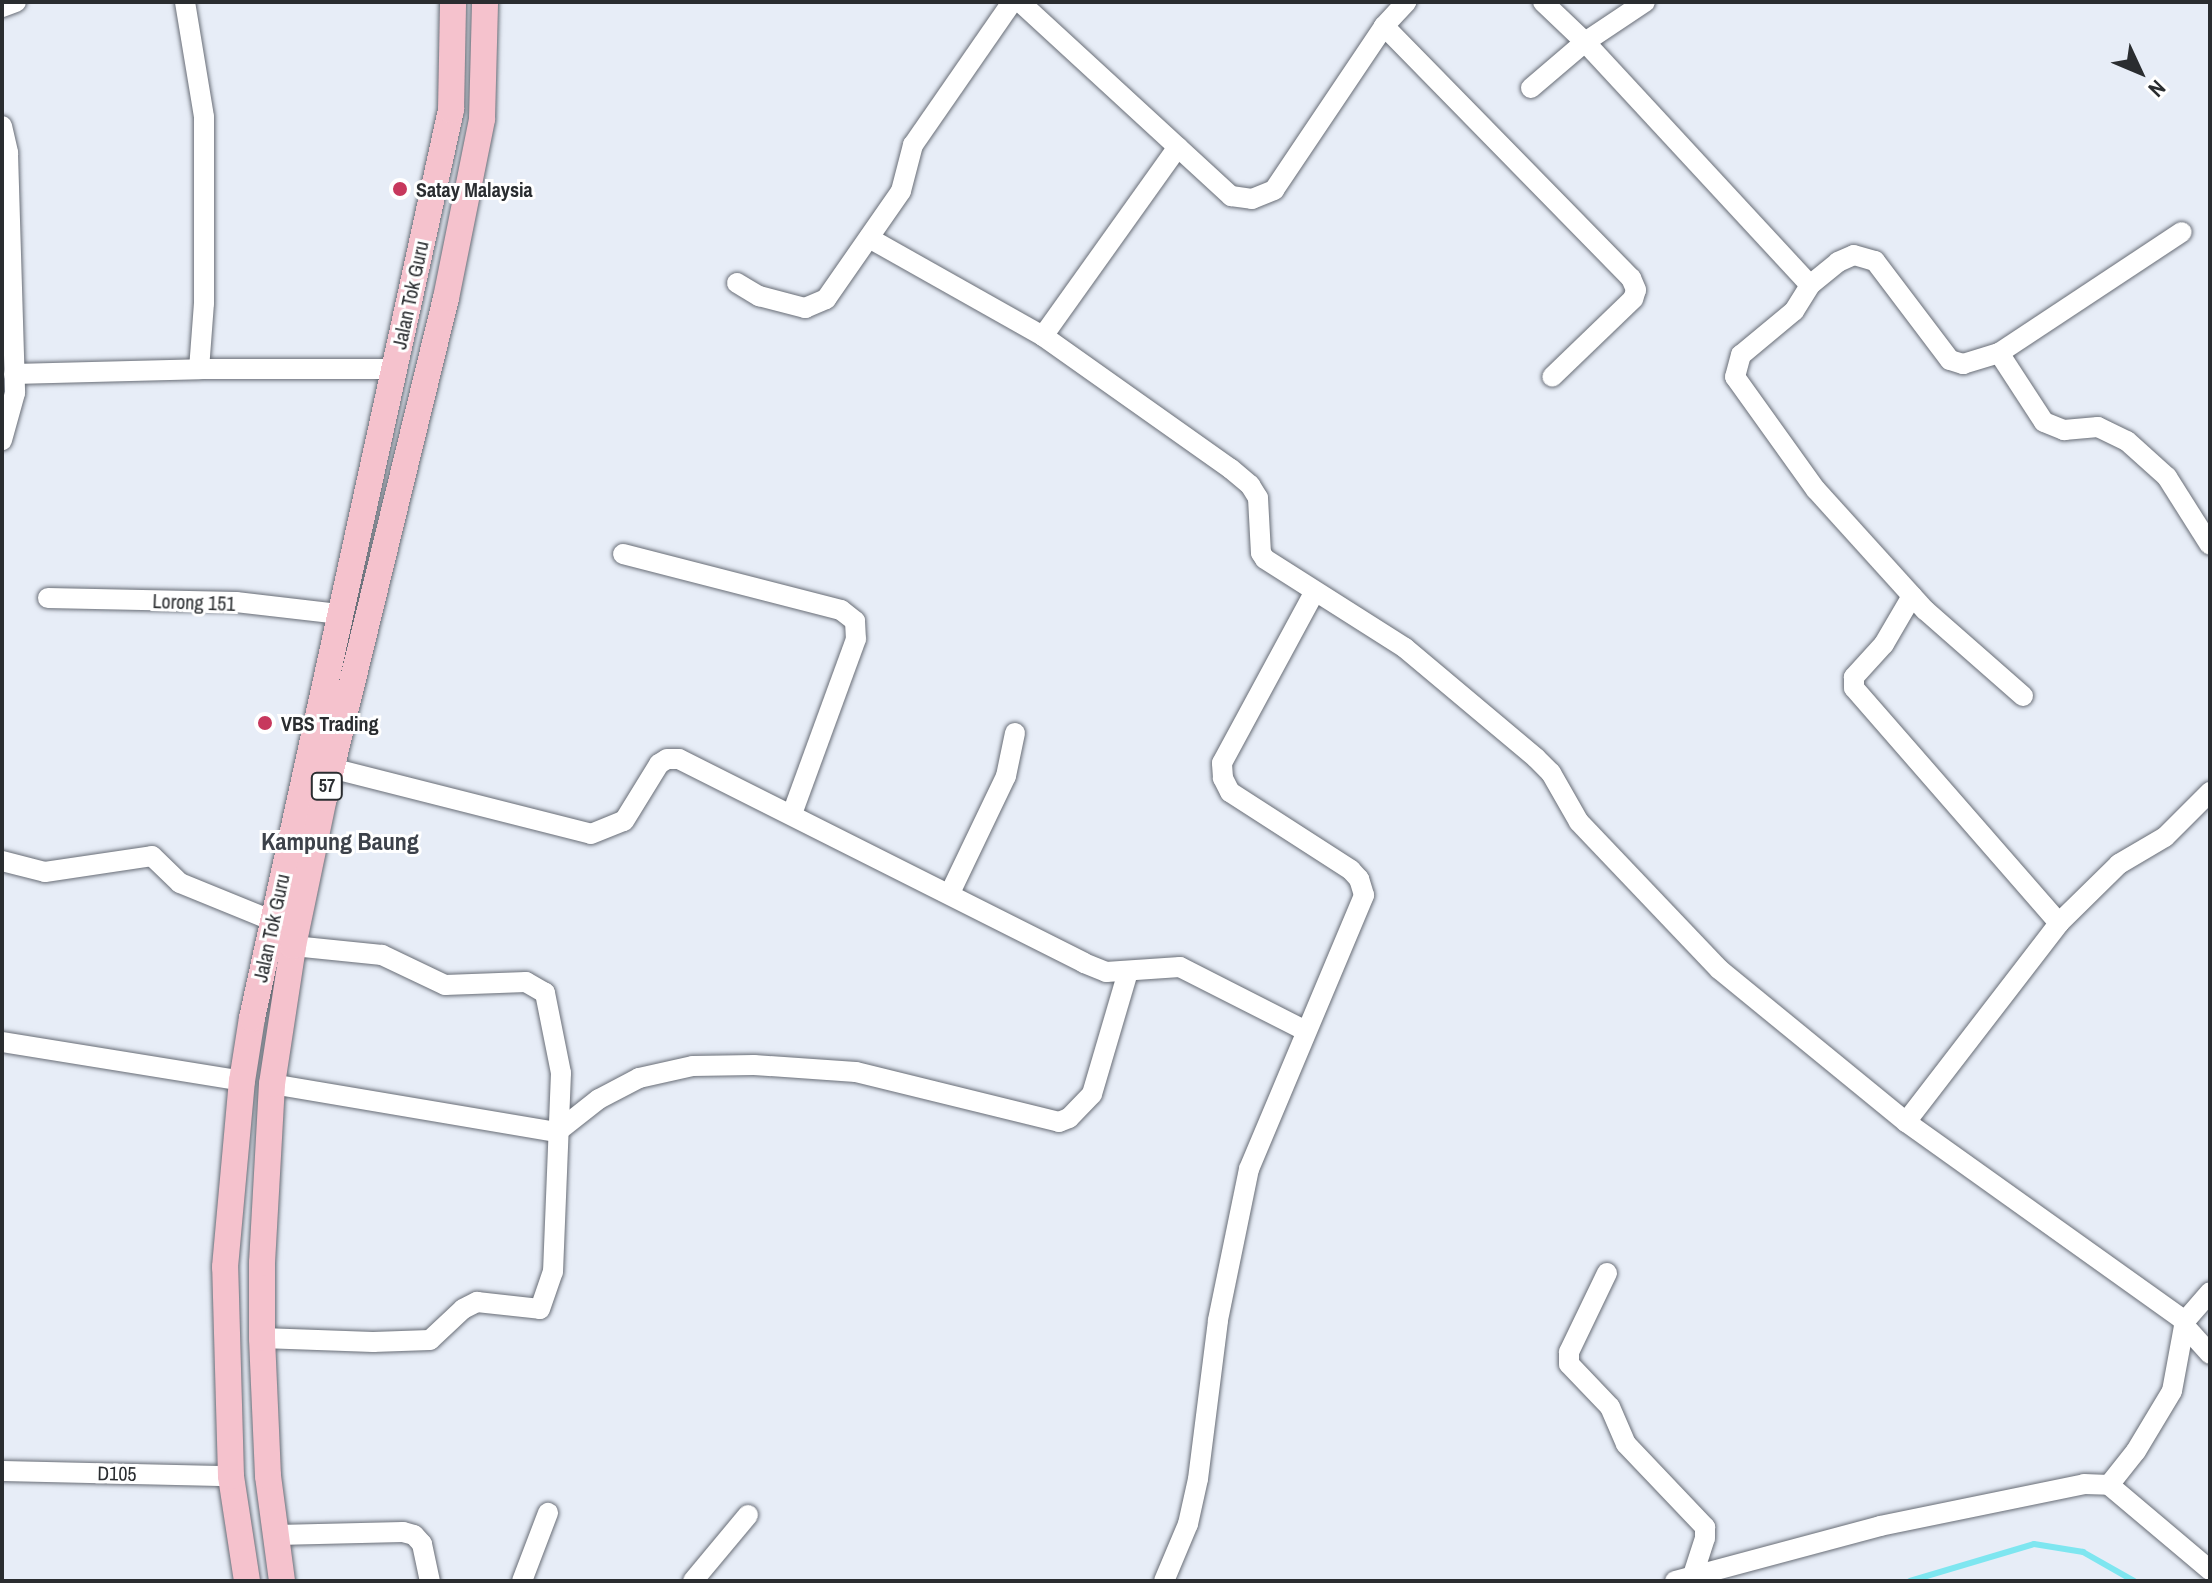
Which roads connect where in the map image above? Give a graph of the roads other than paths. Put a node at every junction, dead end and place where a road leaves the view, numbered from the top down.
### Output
1 (16, 2) edge
2 (185, 2) edge
3 (453, 2) edge
4 (485, 2) edge
5 (1012, 2) edge
6 (1020, 2) edge
7 (1406, 2) edge
8 (1543, 2) edge
9 (1645, 2) edge
10 (2, 7) edge
11 (1384, 26) junction
12 (1585, 42) junction
13 (1531, 88) dead end
14 (2, 126) edge
15 (1178, 147) junction
16 (2182, 232) dead end
17 (869, 238) junction
18 (737, 283) dead end
19 (1810, 285) junction
20 (1043, 336) junction
21 (1999, 353) junction
22 (199, 369) junction
23 (394, 369) junction
24 (14, 374) junction
25 (1552, 377) dead end
26 (2, 440) edge
27 (2210, 545) edge
28 (623, 554) dead end
29 (1314, 593) junction
30 (1912, 596) junction
31 (48, 598) dead end
32 (340, 614) junction
33 (2023, 696) dead end
34 (1015, 733) dead end
35 (331, 768) junction
36 (2210, 792) edge
37 (792, 814) junction
38 (2, 861) edge
39 (950, 893) junction
40 (273, 921) junction
41 (2059, 923) junction
42 (293, 946) junction
43 (1128, 972) junction
44 (1306, 1031) junction
45 (2, 1042) edge
46 (242, 1081) junction
47 (272, 1084) junction
48 (1906, 1122) junction
49 (557, 1132) junction
50 (1607, 1273) dead end
51 (2210, 1292) edge
52 (2184, 1323) junction
53 (262, 1338) junction
54 (2210, 1354) edge
55 (2, 1471) edge
56 (231, 1476) junction
57 (2109, 1485) junction
58 (548, 1513) dead end
59 (748, 1515) dead end
60 (277, 1535) junction
61 (2210, 1570) edge
62 (1684, 1579) edge
63 (247, 1581) edge
64 (282, 1581) edge
65 (430, 1581) edge
66 (522, 1581) edge
67 (693, 1581) edge
68 (1164, 1581) edge

1 - 10 street
2 - 22 street
3 - 23 main road, Jalan Tok Guru / 57
4 - 35 main road, Jalan Tok Guru / 57
5 - 17 street
6 - 15 street
7 - 11 street
8 - 12 street
9 - 12 street
11 - 15 street
11 - 25 street
12 - 13 street
12 - 19 street
14 - 24 street
15 - 20 street
16 - 21 street
17 - 18 street
17 - 20 street
19 - 21 street
19 - 30 street
20 - 29 street
21 - 27 street
22 - 23 street
22 - 24 street
23 - 32 main road, Jalan Tok Guru / 57
24 - 26 street
28 - 37 street
29 - 44 street
29 - 48 street
30 - 33 street
30 - 41 street
31 - 32 street, Lorong 151
32 - 40 main road, Jalan Tok Guru / 57
34 - 39 street
35 - 37 street
35 - 42 main road, Jalan Tok Guru / 57
36 - 41 street
37 - 39 street
38 - 40 street
39 - 43 street
40 - 46 main road, Jalan Tok Guru / 57
41 - 48 street
42 - 47 main road, Jalan Tok Guru / 57
42 - 49 street
43 - 44 street
43 - 49 street
44 - 68 street
45 - 46 street
46 - 56 main road, Jalan Tok Guru / 57
47 - 49 street
47 - 53 main road, Jalan Tok Guru / 57
48 - 52 street
49 - 53 street
50 - 62 street
51 - 52 street
52 - 54 street
52 - 57 street
53 - 60 main road, Jalan Tok Guru / 57
55 - 56 street, D105
56 - 63 main road, Jalan Tok Guru / 57
57 - 61 street
57 - 62 street
58 - 66 street
59 - 67 street
60 - 64 main road, Jalan Tok Guru / 57
60 - 65 street

